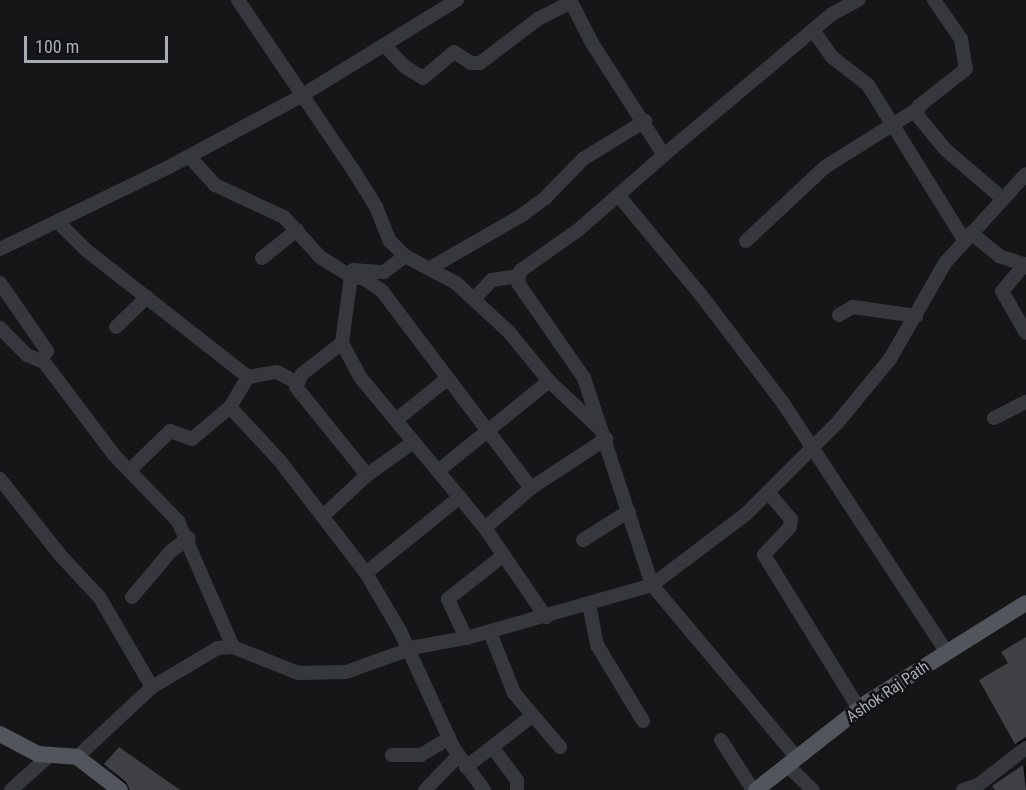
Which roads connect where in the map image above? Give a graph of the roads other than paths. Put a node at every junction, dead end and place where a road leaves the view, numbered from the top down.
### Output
1 (238, 0) edge
2 (458, 0) edge
3 (858, 0) edge
4 (934, 0) edge
5 (571, 1) edge
6 (813, 30) junction
7 (384, 45) junction
8 (301, 96) junction
9 (916, 110) junction
10 (645, 121) junction
11 (891, 125) junction
12 (189, 156) junction
13 (664, 156) junction
14 (1026, 174) edge
15 (619, 196) junction
16 (1002, 198) junction
17 (59, 223) junction
18 (297, 230) junction
19 (968, 237) junction
20 (746, 241) dead end
21 (1, 247) edge
22 (405, 256) junction
23 (262, 258) dead end
24 (1026, 265) edge
25 (432, 267) junction
26 (345, 273) junction
27 (517, 276) junction
28 (0, 283) edge
29 (147, 297) junction
30 (474, 299) junction
31 (839, 315) dead end
32 (916, 316) junction
33 (116, 327) dead end
34 (0, 328) edge
35 (1026, 333) edge
36 (342, 343) junction
37 (47, 351) dead end
38 (248, 377) junction
39 (447, 379) junction
40 (549, 381) junction
41 (296, 382) junction
42 (1026, 402) edge
43 (230, 407) junction
44 (994, 418) dead end
45 (396, 420) junction
46 (489, 432) junction
47 (604, 435) junction
48 (412, 443) junction
49 (812, 446) junction
50 (130, 470) junction
51 (438, 471) junction
52 (367, 475) junction
53 (0, 478) edge
54 (531, 488) junction
55 (768, 492) junction
56 (460, 497) junction
57 (629, 511) junction
58 (323, 516) junction
59 (485, 528) junction
60 (189, 538) junction
61 (583, 540) dead end
62 (504, 555) junction
63 (366, 573) junction
64 (652, 585) junction
65 (132, 597) dead end
66 (1026, 603) edge
67 (589, 604) junction
68 (546, 617) junction
69 (490, 632) junction
70 (466, 638) junction
71 (233, 647) junction
72 (406, 651) junction
73 (947, 653) junction
74 (152, 687) junction
75 (859, 709) junction
76 (532, 716) junction
77 (643, 721) dead end
78 (0, 734) edge
79 (449, 738) junction
80 (721, 740) dead end
81 (492, 747) junction
82 (560, 747) dead end
83 (1026, 748) edge
84 (51, 754) junction
85 (392, 755) dead end
86 (77, 757) junction
87 (462, 761) junction
88 (793, 762) junction
89 (11, 790) edge
90 (120, 790) edge
91 (425, 790) edge
92 (484, 790) edge
93 (517, 790) edge
94 (755, 790) edge
95 (813, 790) edge
96 (963, 790) edge

1 - 8 street
2 - 7 street
3 - 6 street
4 - 9 street
5 - 7 street
5 - 10 street
6 - 11 street
6 - 13 street
7 - 8 street
8 - 12 street
8 - 22 street
9 - 11 street
9 - 16 street
10 - 13 street
10 - 25 street
11 - 19 street
11 - 20 street
12 - 17 street
12 - 18 street
13 - 15 street
14 - 16 street
15 - 27 street
15 - 49 street
16 - 19 street
17 - 21 street
17 - 29 street
18 - 23 street
18 - 26 street
19 - 24 street
19 - 32 street
22 - 25 street
22 - 26 street
24 - 35 street
25 - 30 street
26 - 36 street
26 - 39 street
27 - 30 street
27 - 47 street
28 - 37 street
29 - 33 street
29 - 38 street
30 - 40 street
31 - 32 street
32 - 49 street
34 - 50 street
36 - 41 street
36 - 45 street
38 - 41 street
38 - 43 street
39 - 45 street
39 - 46 street
40 - 46 street
40 - 47 street
41 - 52 street
42 - 44 street
43 - 50 street
43 - 58 street
45 - 48 street
46 - 51 street
46 - 54 street
47 - 54 street
47 - 57 street
48 - 51 street
48 - 52 street
49 - 55 street
49 - 73 street
50 - 60 street
51 - 56 street
52 - 58 street
53 - 74 street
54 - 59 street
55 - 64 street
55 - 75 street
56 - 59 street
56 - 63 street
57 - 61 street
57 - 64 street
58 - 63 street
59 - 62 street
60 - 65 street
60 - 71 street
62 - 68 street
62 - 70 street
63 - 72 street
64 - 67 street
64 - 88 street
66 - 73 main road, Ashok Raj Path
67 - 68 street
67 - 77 street
68 - 69 street
69 - 70 street
69 - 76 street
70 - 72 street
71 - 72 street
71 - 74 street
72 - 79 street
73 - 75 main road, Ashok Raj Path
74 - 86 street
75 - 88 main road, Ashok Raj Path
76 - 81 street
76 - 82 street
78 - 84 main road
79 - 85 street
79 - 87 street
80 - 94 street
81 - 87 street
81 - 93 street
83 - 96 street
84 - 86 main road
84 - 89 street
86 - 90 main road
87 - 91 street
87 - 92 street
88 - 94 main road, Ashok Raj Path
88 - 95 street

